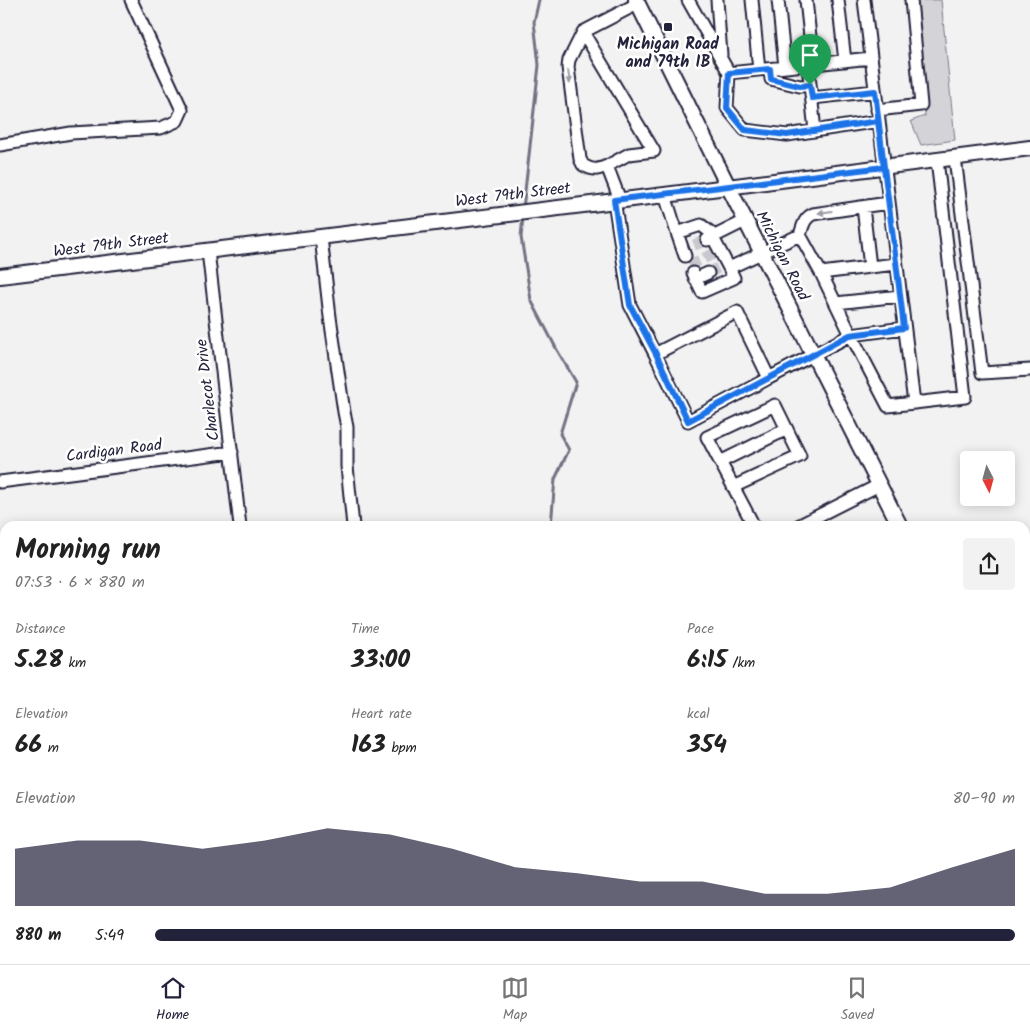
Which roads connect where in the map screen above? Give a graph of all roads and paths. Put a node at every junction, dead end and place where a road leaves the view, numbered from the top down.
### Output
1 (131, 0) edge
2 (688, 0) edge
3 (717, 0) edge
4 (752, 0) edge
5 (778, 0) edge
6 (806, 0) edge
7 (838, 0) edge
8 (864, 0) edge
9 (911, 0) edge
10 (637, 2) edge
11 (583, 32) junction
12 (871, 58) junction
13 (721, 60) junction
14 (844, 61) junction
15 (810, 65) junction
16 (785, 67) junction
17 (764, 70) junction
18 (729, 73) junction
19 (810, 85) junction
20 (875, 91) junction
21 (812, 98) junction
22 (878, 116) junction
23 (815, 131) junction
24 (0, 146) edge
25 (1030, 148) edge
26 (955, 158) junction
27 (937, 160) junction
28 (608, 166) junction
29 (884, 167) junction
30 (728, 186) junction
31 (666, 195) junction
32 (617, 200) junction
33 (888, 203) junction
34 (863, 207) junction
35 (745, 221) junction
36 (677, 233) junction
37 (800, 234) junction
38 (321, 237) junction
39 (710, 238) junction
40 (687, 250) dead end
41 (208, 251) junction
42 (761, 252) junction
43 (896, 264) junction
44 (725, 267) junction
45 (870, 267) junction
46 (708, 273) tunnel mouth
47 (821, 273) junction
48 (0, 276) edge
49 (900, 296) junction
50 (836, 303) junction
51 (904, 328) junction
52 (850, 335) junction
53 (656, 354) junction
54 (813, 354) junction
55 (1030, 370) edge
56 (769, 378) junction
57 (914, 403) junction
58 (787, 429) junction
59 (232, 452) junction
60 (720, 462) junction
61 (0, 482) edge
62 (879, 485) junction
63 (733, 487) junction
64 (239, 521) edge
65 (352, 521) edge
66 (751, 521) edge
67 (808, 521) edge
68 (897, 521) edge

1 - 24 street
2 - 13 street
3 - 13 street
4 - 17 street
5 - 16 street
6 - 15 street
7 - 14 street
8 - 12 street
9 - 22 street
10 - 11 street
10 - 30 main road, Michigan Road
11 -> 28 street
11 - 28 street
12 - 14 street
12 - 20 street
13 - 18 street
14 - 15 street
15 - 16 street
15 - 19 street
16 - 17 street
17 - 18 street
17 - 19 street
18 - 23 street
19 - 21 street
20 - 21 street
20 - 22 street
21 - 23 street
22 - 23 street
22 - 29 street
25 - 26 main road, West 79th Street
26 - 27 main road, West 79th Street
26 - 55 street
27 - 29 main road, West 79th Street
27 - 57 street
28 - 32 street
29 - 30 main road, West 79th Street
29 - 33 street
30 - 31 main road, West 79th Street
30 - 35 main road, Michigan Road
31 - 32 main road, West 79th Street
31 - 36 street
32 - 38 main road, West 79th Street
32 - 53 street
33 - 34 street
33 - 43 street
34 -> 37 street
34 - 45 street
35 - 39 street
35 - 42 main road, Michigan Road
36 - 39 street
36 - 40 street
37 - 42 street
37 - 47 street
38 - 41 main road, West 79th Street
38 - 65 street
39 - 44 street
41 - 48 main road, West 79th Street
41 - 59 street, Charlecot Drive
42 - 44 street
42 - 54 main road, Michigan Road
43 - 45 street
43 - 49 street
44 - 46 street
45 - 47 street
47 - 50 street
49 - 50 street
49 - 51 street
50 - 52 street
51 - 52 street
51 - 57 street
52 - 54 street
52 - 57 street
53 - 56 street
53 - 56 street
54 - 56 street
54 - 62 main road, Michigan Road
58 - 60 street
58 - 60 street
58 - 63 street
59 - 61 street, Cardigan Road
59 - 64 street, Charlecot Drive
60 - 63 street
62 - 67 street
62 - 68 main road, Michigan Road
63 - 66 street

